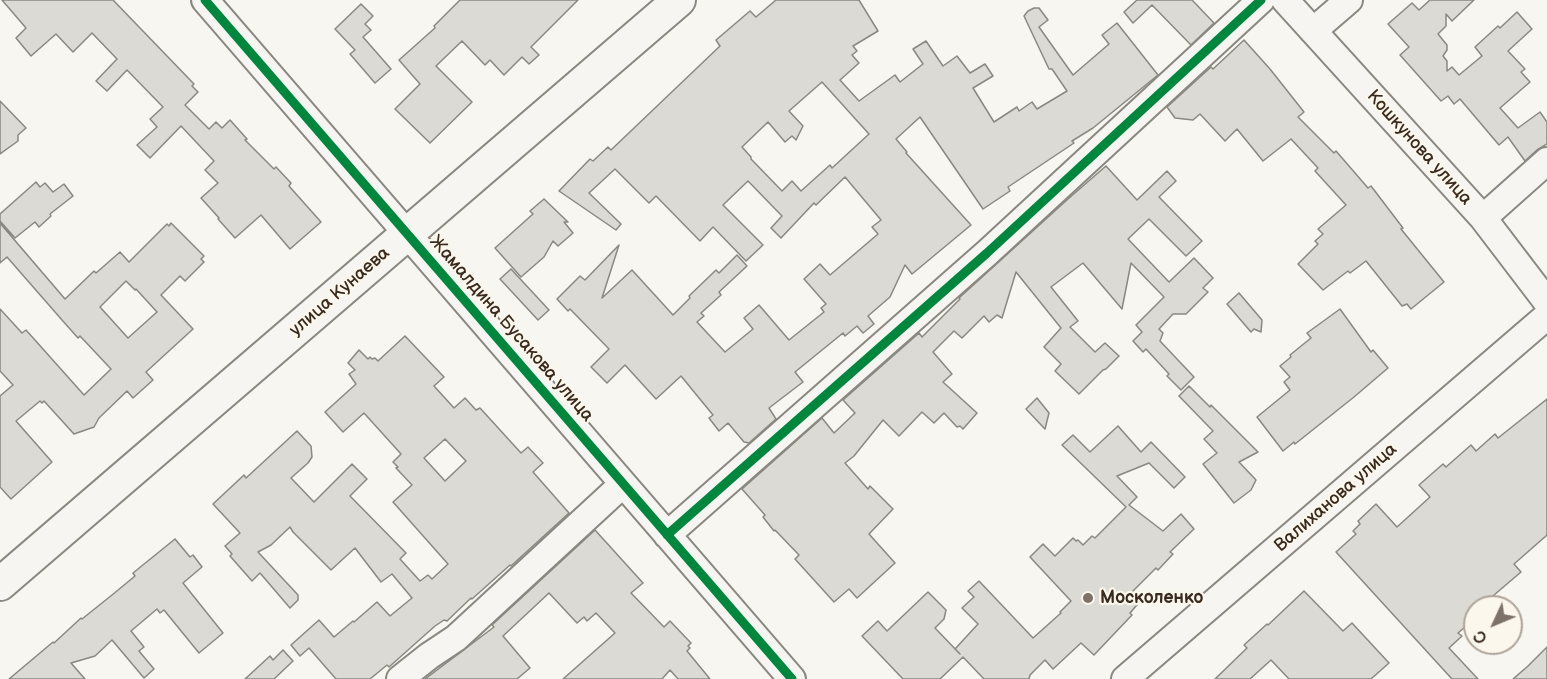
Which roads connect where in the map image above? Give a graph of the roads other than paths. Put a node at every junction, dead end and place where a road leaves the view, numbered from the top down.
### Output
1 (205, 0) edge
2 (679, 0) edge
3 (1261, 0) edge
4 (1284, 0) edge
5 (1349, 0) edge
6 (1313, 31) junction
7 (1547, 161) edge
8 (1483, 218) junction
9 (407, 234) junction
10 (1547, 302) edge
11 (1547, 316) edge
12 (623, 484) junction
13 (666, 535) junction
14 (0, 584) edge
15 (400, 679) edge
16 (792, 679) edge
17 (1125, 679) edge

1 - 9 street, Жамалдина Бусакова улица
2 - 9 main road, улица Кунаева
3 - 13 street
4 - 6 street, Кошкунова улица
5 - 6 street
6 - 8 street, Кошкунова улица
7 - 8 street
8 - 10 street, Кошкунова улица
9 - 12 street, Жамалдина Бусакова улица
9 - 14 main road, улица Кунаева
11 - 17 street, Валиханова улица
12 - 13 street, Жамалдина Бусакова улица
12 - 15 street
13 - 16 street, Жамалдина Бусакова улица

